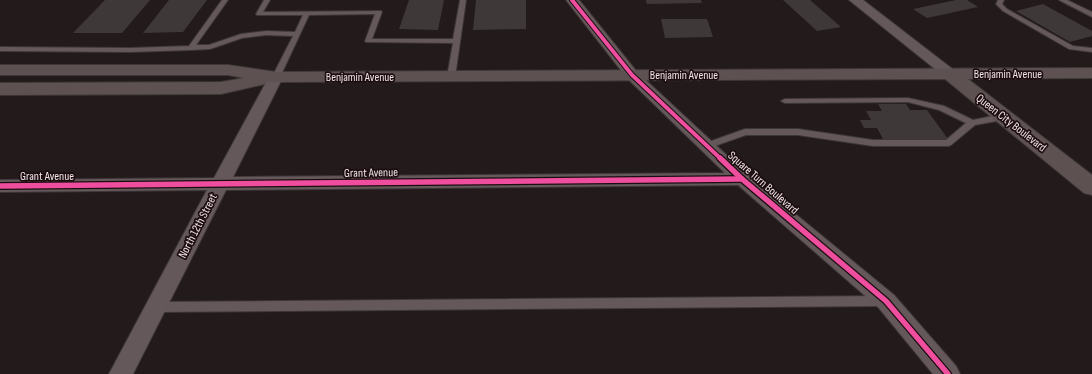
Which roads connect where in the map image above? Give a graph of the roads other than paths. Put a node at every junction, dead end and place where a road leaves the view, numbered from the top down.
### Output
1 (225, 0) edge
2 (267, 0) edge
3 (463, 0) edge
4 (572, 0) edge
5 (855, 0) edge
6 (1001, 0) edge
7 (1062, 0) edge
8 (307, 13) junction
9 (1092, 15) edge
10 (297, 34) junction
11 (456, 41) junction
12 (191, 48) junction
13 (0, 49) edge
14 (1092, 50) edge
15 (0, 70) edge
16 (1092, 73) edge
17 (950, 74) junction
18 (632, 75) junction
19 (276, 77) junction
20 (450, 77) junction
21 (0, 89) edge
22 (785, 101) dead end
23 (1002, 116) junction
24 (972, 123) junction
25 (706, 146) junction
26 (742, 179) junction
27 (220, 185) junction
28 (0, 186) edge
29 (1092, 187) edge
30 (886, 302) junction
31 (156, 307) junction
32 (121, 374) edge
33 (948, 374) edge

1 - 12 lane
2 - 8 lane
3 - 11 lane
4 - 18 street, Square Turn Boulevard
5 - 17 street, Queen City Boulevard
6 - 14 lane
7 - 9 lane
8 - 10 lane
8 - 11 lane
10 - 12 lane
10 - 19 lane
11 - 20 lane
12 - 13 lane
15 - 19 main road, Benjamin Avenue
16 - 17 main road, Benjamin Avenue
17 - 18 main road, Benjamin Avenue
17 - 23 main road, Queen City Boulevard
18 - 20 main road, Benjamin Avenue
18 - 25 street, Square Turn Boulevard
19 - 20 main road, Benjamin Avenue
19 - 21 main road, Benjamin Avenue
19 - 27 street, North 12th Street
22 - 24 lane
23 - 24 lane
23 - 29 main road, Queen City Boulevard
24 - 25 lane
25 - 26 street, Square Turn Boulevard
26 - 27 street, Grant Avenue
26 - 30 street, Square Turn Boulevard
27 - 28 street, Grant Avenue
27 - 31 street, North 12th Street
30 - 31 lane
30 - 33 street, Square Turn Boulevard
31 - 32 street, North 12th Street

